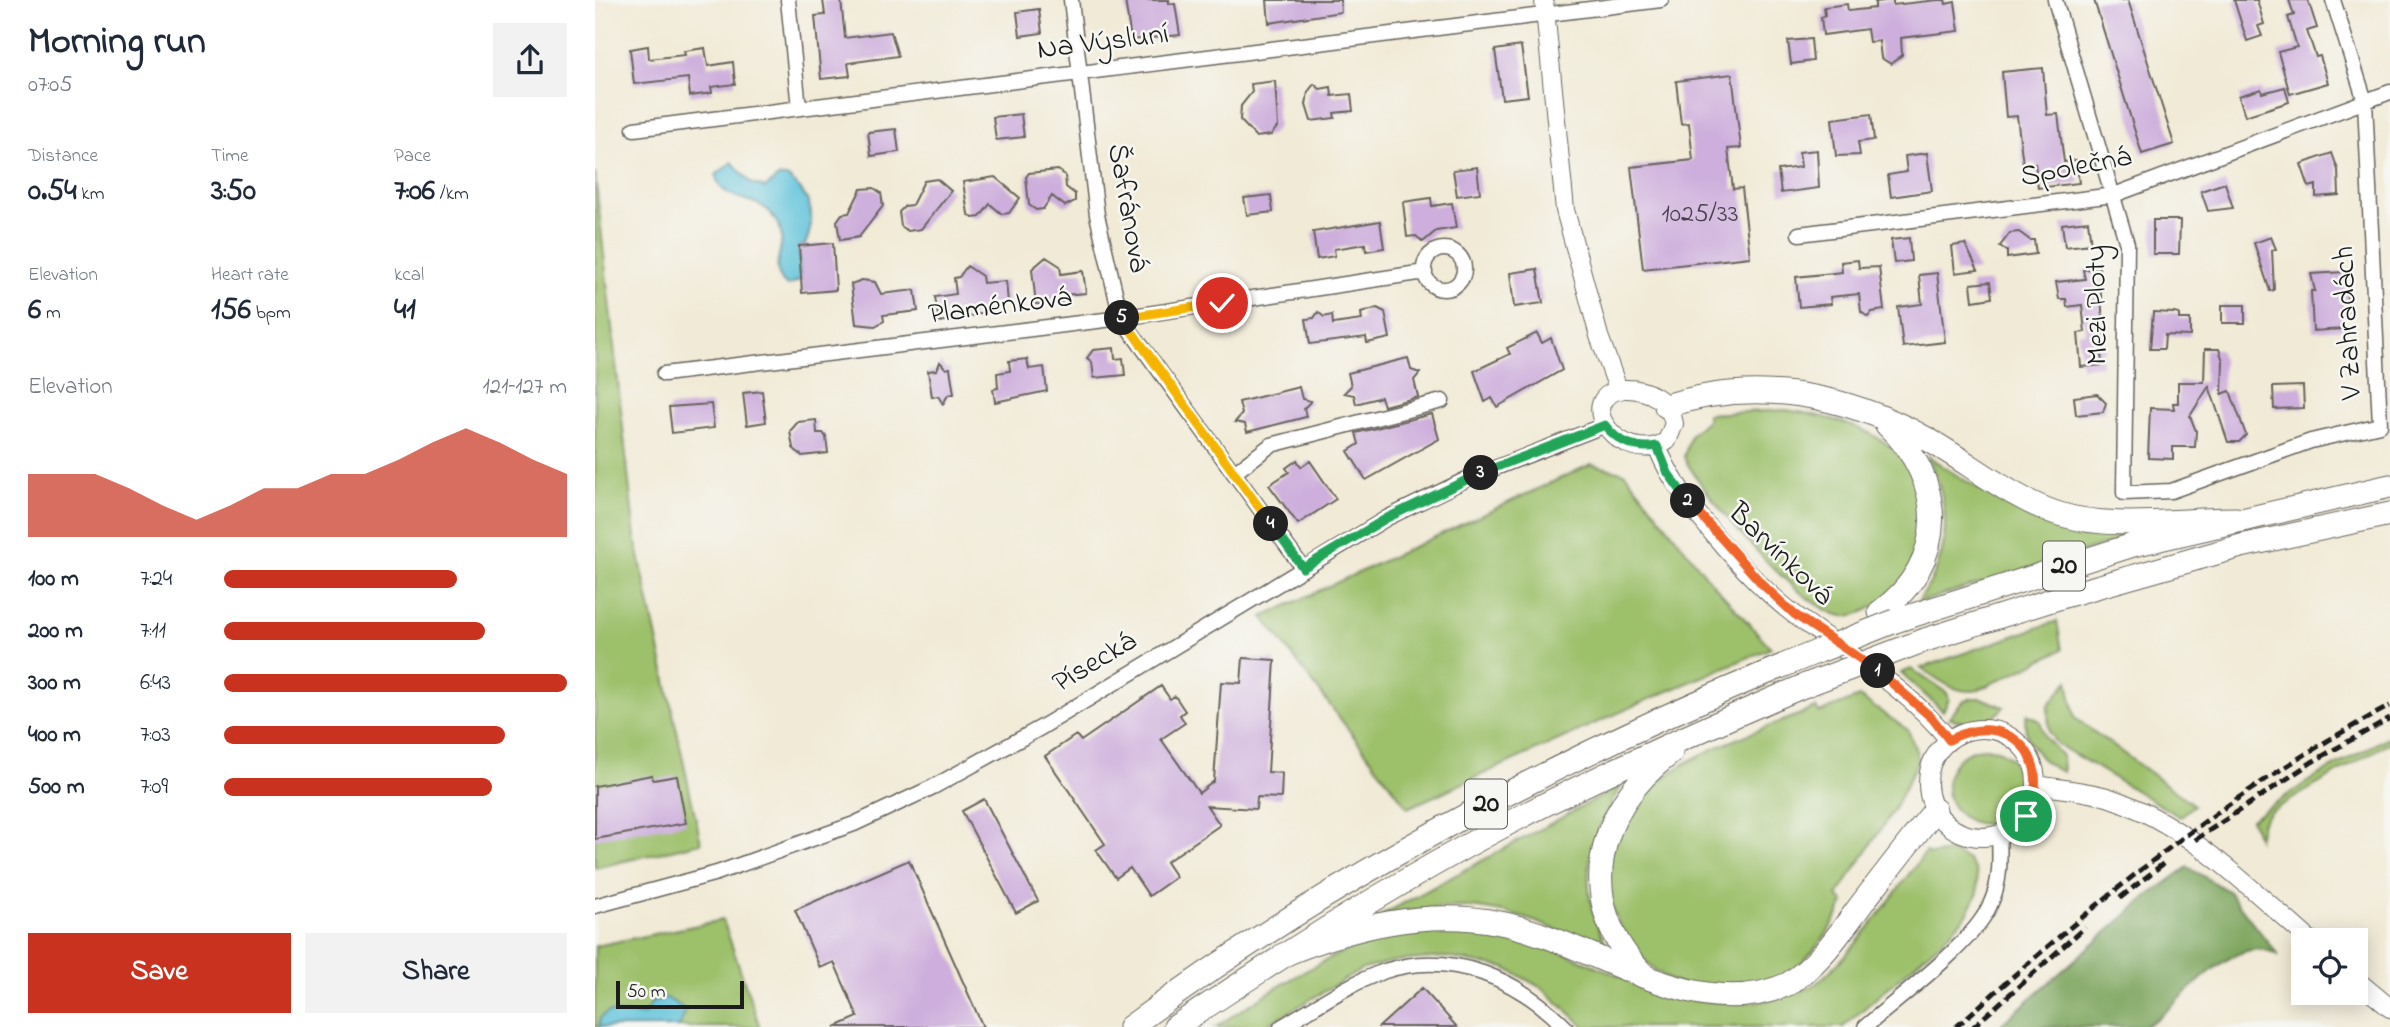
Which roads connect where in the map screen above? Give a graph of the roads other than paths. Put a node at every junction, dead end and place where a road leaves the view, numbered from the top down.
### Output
1 (788, 0) edge
2 (1071, 0) edge
3 (1661, 0) edge
4 (2055, 0) edge
5 (2333, 0) edge
6 (1545, 7) edge
7 (1081, 73) junction
8 (2390, 92) edge
9 (2365, 101) junction
10 (799, 108) junction
11 (634, 129) dead end
12 (2114, 195) junction
13 (1799, 234) dead end
14 (1425, 272) dead end
15 (1121, 318) junction
16 (664, 374) dead end
17 (1618, 389) junction
18 (1442, 401) dead end
19 (1666, 406) junction
20 (1873, 414) junction
21 (1605, 425) junction
22 (1657, 446) junction
23 (1234, 473) junction
24 (2390, 486) edge
25 (2124, 493) joint
26 (2390, 514) edge
27 (2236, 519) junction
28 (1303, 568) junction
29 (1887, 616) junction
30 (1703, 728) junction
31 (1949, 740) junction
32 (2037, 785) junction
33 (1935, 810) junction
34 (1999, 835) junction
35 (595, 906) edge
36 (2296, 928) edge
37 (1283, 955) junction
38 (1655, 985) junction
39 (2368, 990) edge
40 (2390, 1008) edge
41 (1130, 1027) edge
42 (1175, 1027) edge
43 (1281, 1027) edge
44 (1565, 1027) edge
45 (1865, 1027) edge

1 - 10 street
2 - 7 street, Šafránová
3 - 6 street, Na Výsluní
4 - 12 street, Mezi Ploty
5 - 9 street, V Zahradách
6 - 7 street, Na Výsluní
6 - 17 street
7 - 10 street, Na Výsluní
7 - 15 street, Šafránová
8 - 9 street, Společná
9 - 12 street, Společná
9 - 25 street, V Zahradách
10 - 11 street, Na Výsluní
12 - 13 street, Společná
12 - 25 street, Mezi Ploty
14 - 15 street, Plaménková
15 - 16 street, Plaménková
15 - 23 street, Šafránová
17 - 19 street
17 - 21 street
18 - 23 street
19 - 20 highway
19 - 22 street
20 - 27 highway
20 - 29 highway
21 - 22 street
21 - 28 street, Písecká
22 - 31 street, Barvínková
23 - 28 street, Šafránová
24 - 27 highway, 20
26 - 30 highway, 20, bridge
27 - 29 highway, 20
28 - 35 street, Písecká
29 - 41 highway, 20, bridge
30 - 37 highway, 20
30 - 38 highway
31 - 32 street
31 - 33 street
32 - 34 street
32 - 36 street
33 - 34 street
33 - 38 highway
34 - 45 street
37 - 38 highway
37 - 42 highway, 20
39 - 40 street
43 - 44 street

